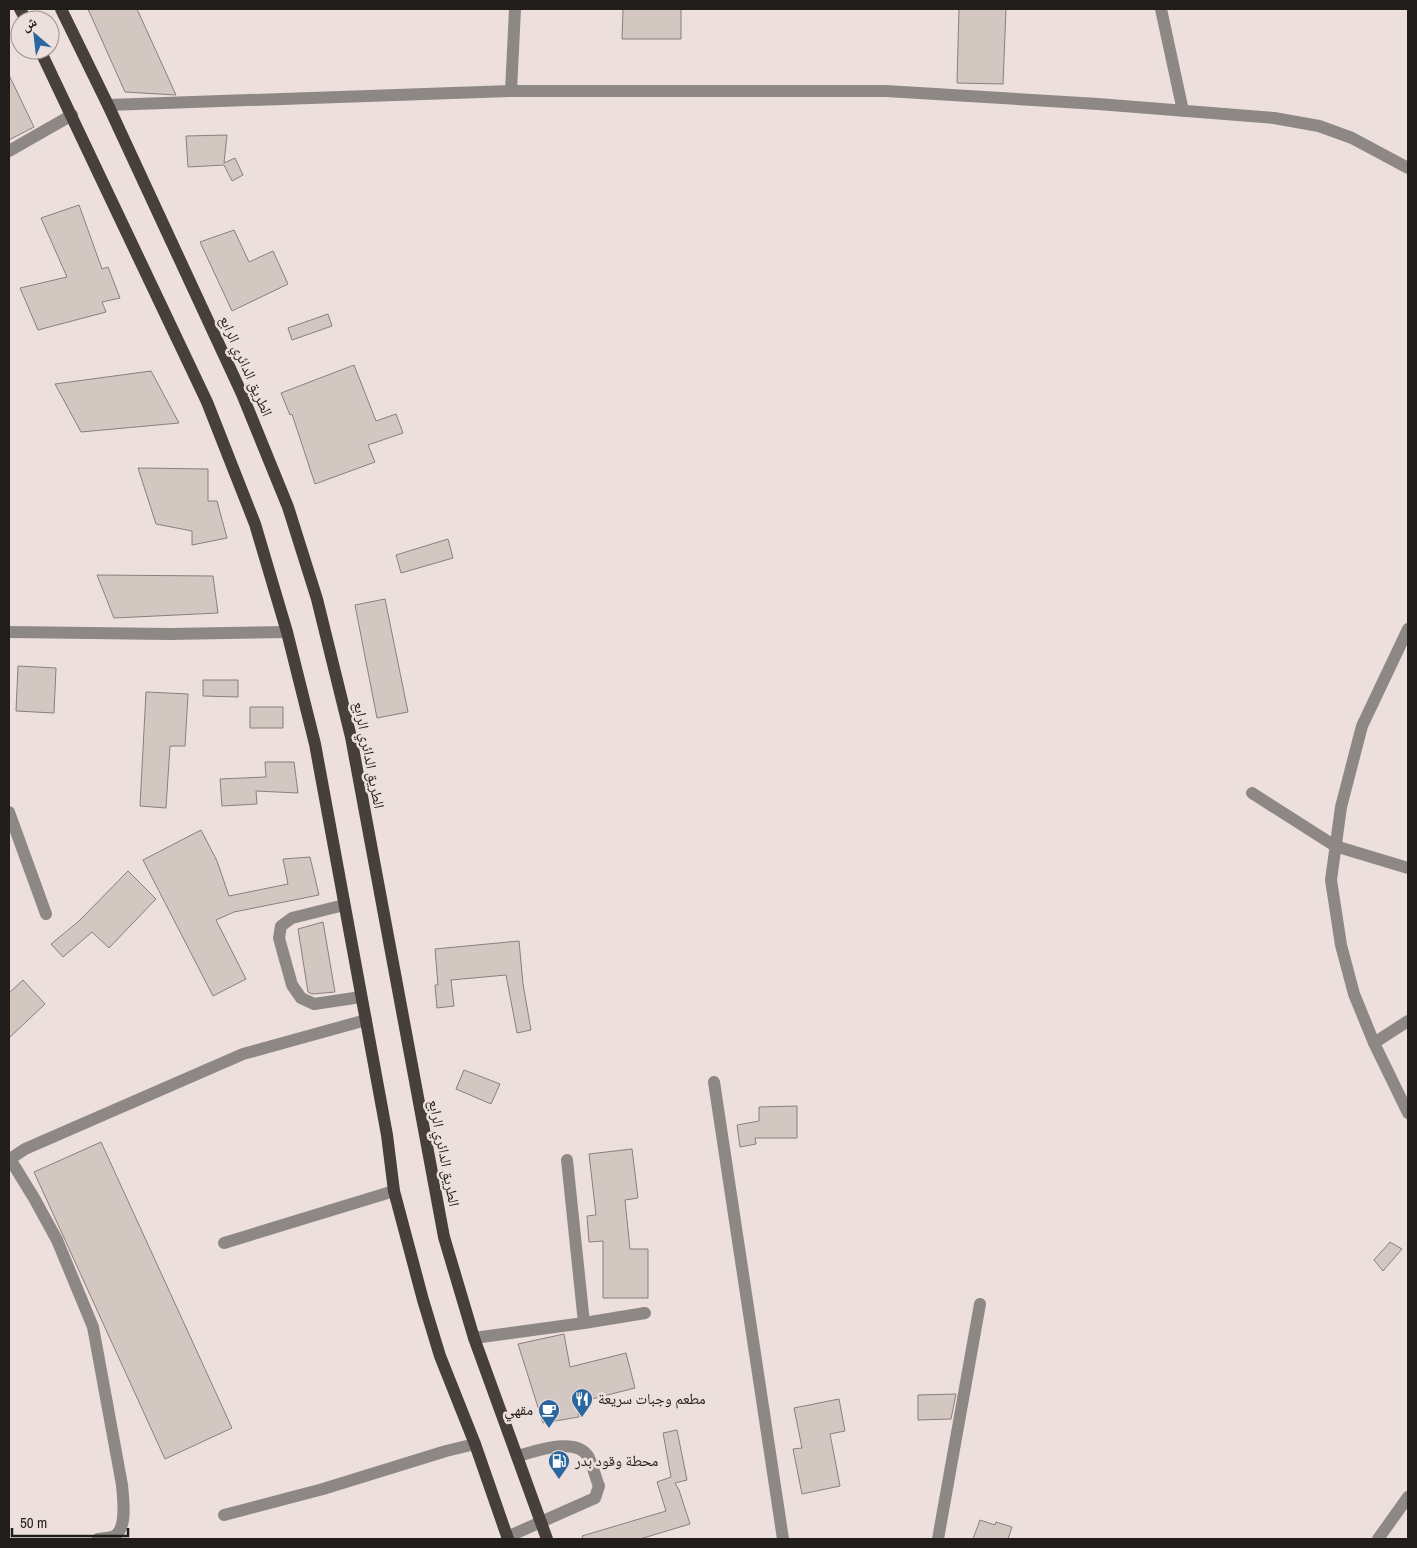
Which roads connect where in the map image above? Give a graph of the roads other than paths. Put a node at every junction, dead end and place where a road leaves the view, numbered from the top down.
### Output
1 (61, 9) edge
2 (515, 9) edge
3 (1161, 9) edge
4 (45, 60) edge
5 (511, 91) junction
6 (108, 105) junction
7 (1183, 111) junction
8 (72, 115) junction
9 (9, 151) edge
10 (1408, 168) edge
11 (1408, 629) edge
12 (9, 632) edge
13 (287, 632) junction
14 (1252, 793) dead end
15 (9, 812) edge
16 (1335, 846) junction
17 (1408, 868) edge
18 (344, 905) junction
19 (46, 914) dead end
20 (361, 997) junction
21 (366, 1020) junction
22 (1408, 1021) edge
23 (1374, 1043) junction
24 (714, 1082) dead end
25 (1408, 1113) edge
26 (9, 1159) edge
27 (567, 1160) dead end
28 (394, 1191) junction
29 (224, 1243) dead end
30 (980, 1304) dead end
31 (645, 1312) dead end
32 (584, 1323) junction
33 (474, 1338) junction
34 (474, 1444) junction
35 (517, 1456) junction
36 (1408, 1496) edge
37 (224, 1515) dead end
38 (541, 1523) junction
39 (507, 1538) edge
40 (98, 1539) edge
41 (547, 1539) edge
42 (783, 1539) edge
43 (938, 1539) edge
44 (1378, 1539) edge

1 - 6 main road, الطريق الدائري الرابع
2 - 5 street
3 - 7 street
4 - 8 main road
5 - 6 street
5 - 7 street
6 - 33 main road, الطريق الدائري الرابع
7 - 10 street
8 - 9 street
8 - 13 main road
11 - 16 street
12 - 13 street
13 - 18 main road
14 - 16 street
15 - 19 street
16 - 17 street
16 - 23 street
18 - 20 main road
18 - 20 street
20 - 21 main road
21 - 26 street
21 - 28 main road
22 - 23 street
23 - 25 street
24 - 42 street
26 - 40 street
27 - 32 street
28 - 29 street
28 - 34 main road
30 - 43 street
31 - 32 street
32 - 33 street
33 - 35 main road, الطريق الدائري الرابع
34 - 37 street
34 - 39 main road
35 - 38 main road, الطريق الدائري الرابع
35 - 38 street
36 - 44 street
38 - 39 street
38 - 41 main road, الطريق الدائري الرابع

